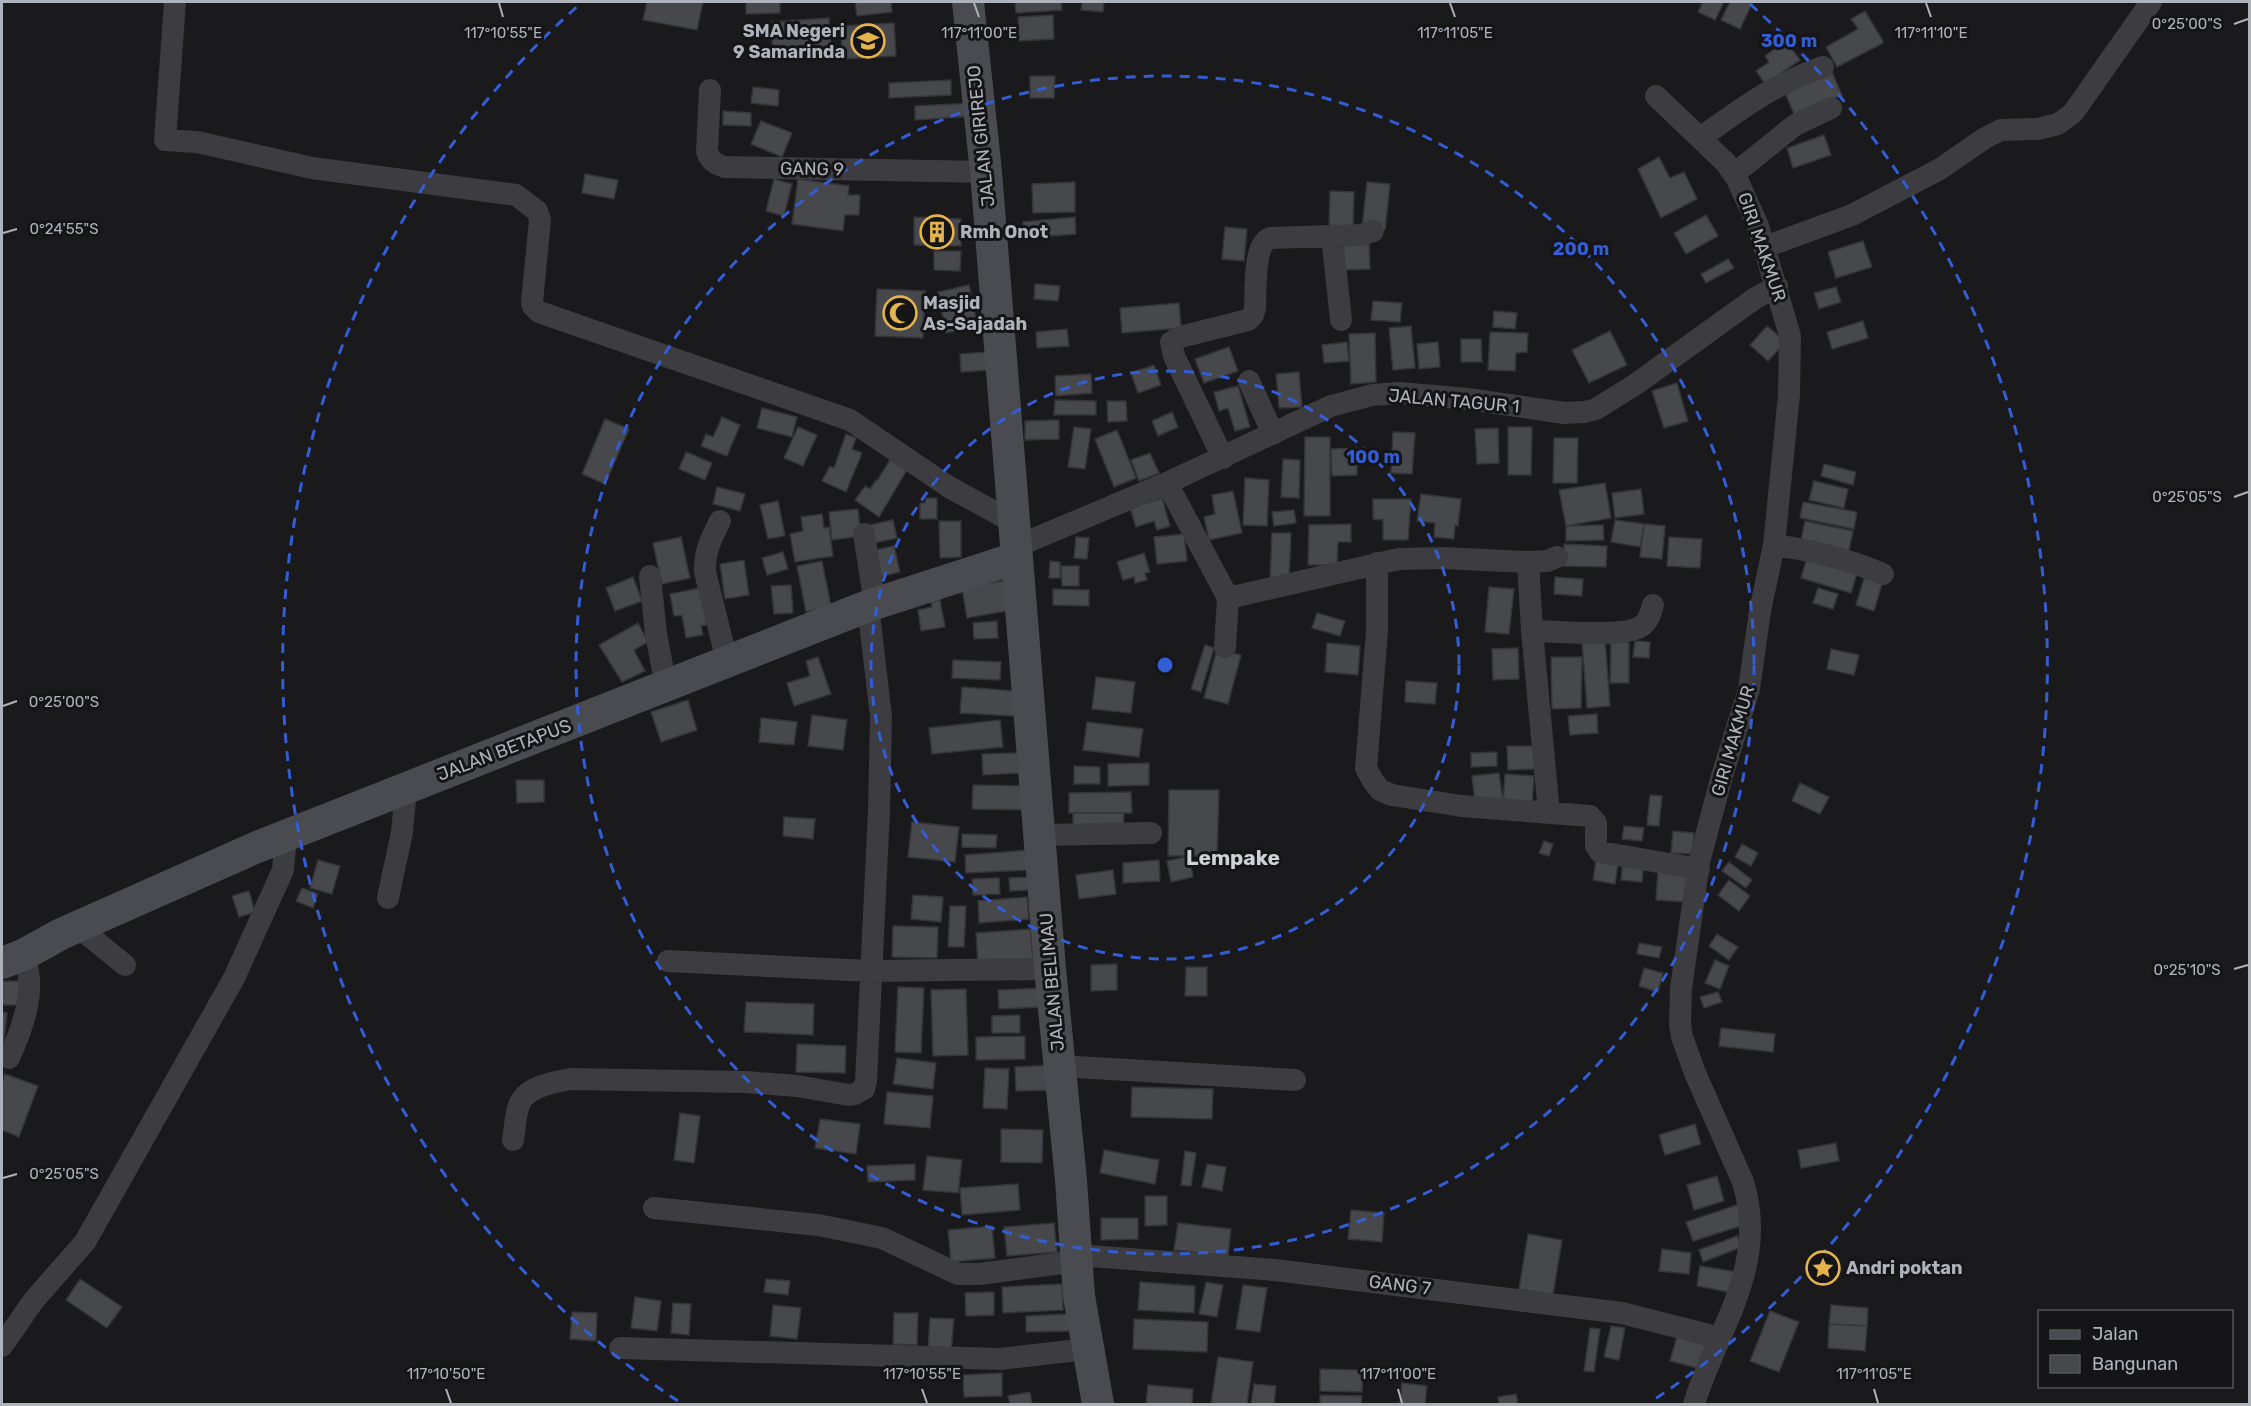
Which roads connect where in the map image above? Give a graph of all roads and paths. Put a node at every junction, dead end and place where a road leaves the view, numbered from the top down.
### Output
1 (175, 2) edge
2 (968, 2) edge
3 (2151, 2) edge
4 (1823, 67) dead end
5 (710, 90) dead end
6 (1656, 96) dead end
7 (1831, 108) dead end
8 (1700, 138) junction
9 (986, 172) junction
10 (1734, 174) junction
11 (1373, 231) dead end
12 (1332, 236) junction
13 (1765, 247) junction
14 (1777, 286) junction
15 (1341, 320) dead end
16 (1249, 381) dead end
17 (1273, 434) junction
18 (1223, 458) junction
19 (1167, 483) junction
20 (720, 521) dead end
21 (864, 534) dead end
22 (1015, 542) junction
23 (1774, 545) junction
24 (1557, 557) dead end
25 (1528, 562) junction
26 (1377, 563) junction
27 (1883, 574) dead end
28 (650, 576) dead end
29 (1228, 598) junction
30 (871, 605) junction
31 (1653, 605) dead end
32 (1532, 631) junction
33 (1225, 647) dead end
34 (727, 661) junction
35 (666, 686) junction
36 (406, 789) junction
37 (1549, 813) junction
38 (1151, 833) dead end
39 (286, 835) junction
40 (1039, 835) junction
41 (1698, 869) junction
42 (388, 898) dead end
43 (78, 927) junction
44 (12, 959) edge
45 (668, 961) dead end
46 (125, 965) dead end
47 (1050, 969) junction
48 (870, 971) junction
49 (9, 1058) dead end
50 (1060, 1066) junction
51 (1295, 1080) dead end
52 (513, 1140) dead end
53 (654, 1208) dead end
54 (1077, 1258) junction
55 (1720, 1338) junction
56 (2, 1346) edge
57 (620, 1348) dead end
58 (1088, 1349) junction
59 (1098, 1404) edge
60 (1694, 1404) edge

1 - 22 street
2 - 9 street, JALAN GIRIREJO
3 - 13 street
4 - 8 street
5 - 9 street, GANG 9
6 - 8 street, GIRI MAKMUR
7 - 10 street
8 - 10 street, GIRI MAKMUR
9 - 22 street, JALAN GIRIREJO
10 - 13 street, GIRI MAKMUR
11 - 12 street
12 - 15 street
12 - 18 street
13 - 14 street, GIRI MAKMUR
14 - 17 street, JALAN TAGUR 1
14 - 23 street, GIRI MAKMUR
16 - 17 street
17 - 18 street, JALAN TAGUR 1
18 - 19 street, JALAN TAGUR 1
19 - 22 street, JALAN TAGUR 1
19 - 29 street
20 - 34 street
21 - 30 street
22 - 30 street, JALAN BETAPUS
22 - 40 street, JALAN BELIMAU
23 - 27 street
23 - 41 street, GIRI MAKMUR
24 - 25 street
25 - 26 street
25 - 32 street
26 - 29 street
26 - 37 street
28 - 35 street
29 - 33 street
30 - 34 street, JALAN BETAPUS
30 - 48 street
31 - 32 street
32 - 37 street
34 - 35 street, JALAN BETAPUS
35 - 36 street, JALAN BETAPUS
36 - 39 street, JALAN BETAPUS
36 - 42 street
37 - 41 street
38 - 40 street
39 - 43 street, JALAN BETAPUS
39 - 56 street
40 - 47 street, JALAN BELIMAU
41 - 55 street, GIRI MAKMUR
43 - 44 street, JALAN BETAPUS
43 - 46 street
44 - 49 street
45 - 48 street
47 - 48 street
47 - 50 street, JALAN BELIMAU
48 - 52 street
50 - 51 street
50 - 54 street, JALAN BELIMAU
53 - 54 street, GANG 7
54 - 55 street, GANG 7
54 - 58 street, JALAN BELIMAU
55 - 60 street, GIRI MAKMUR
57 - 58 street
58 - 59 street, JALAN BELIMAU

